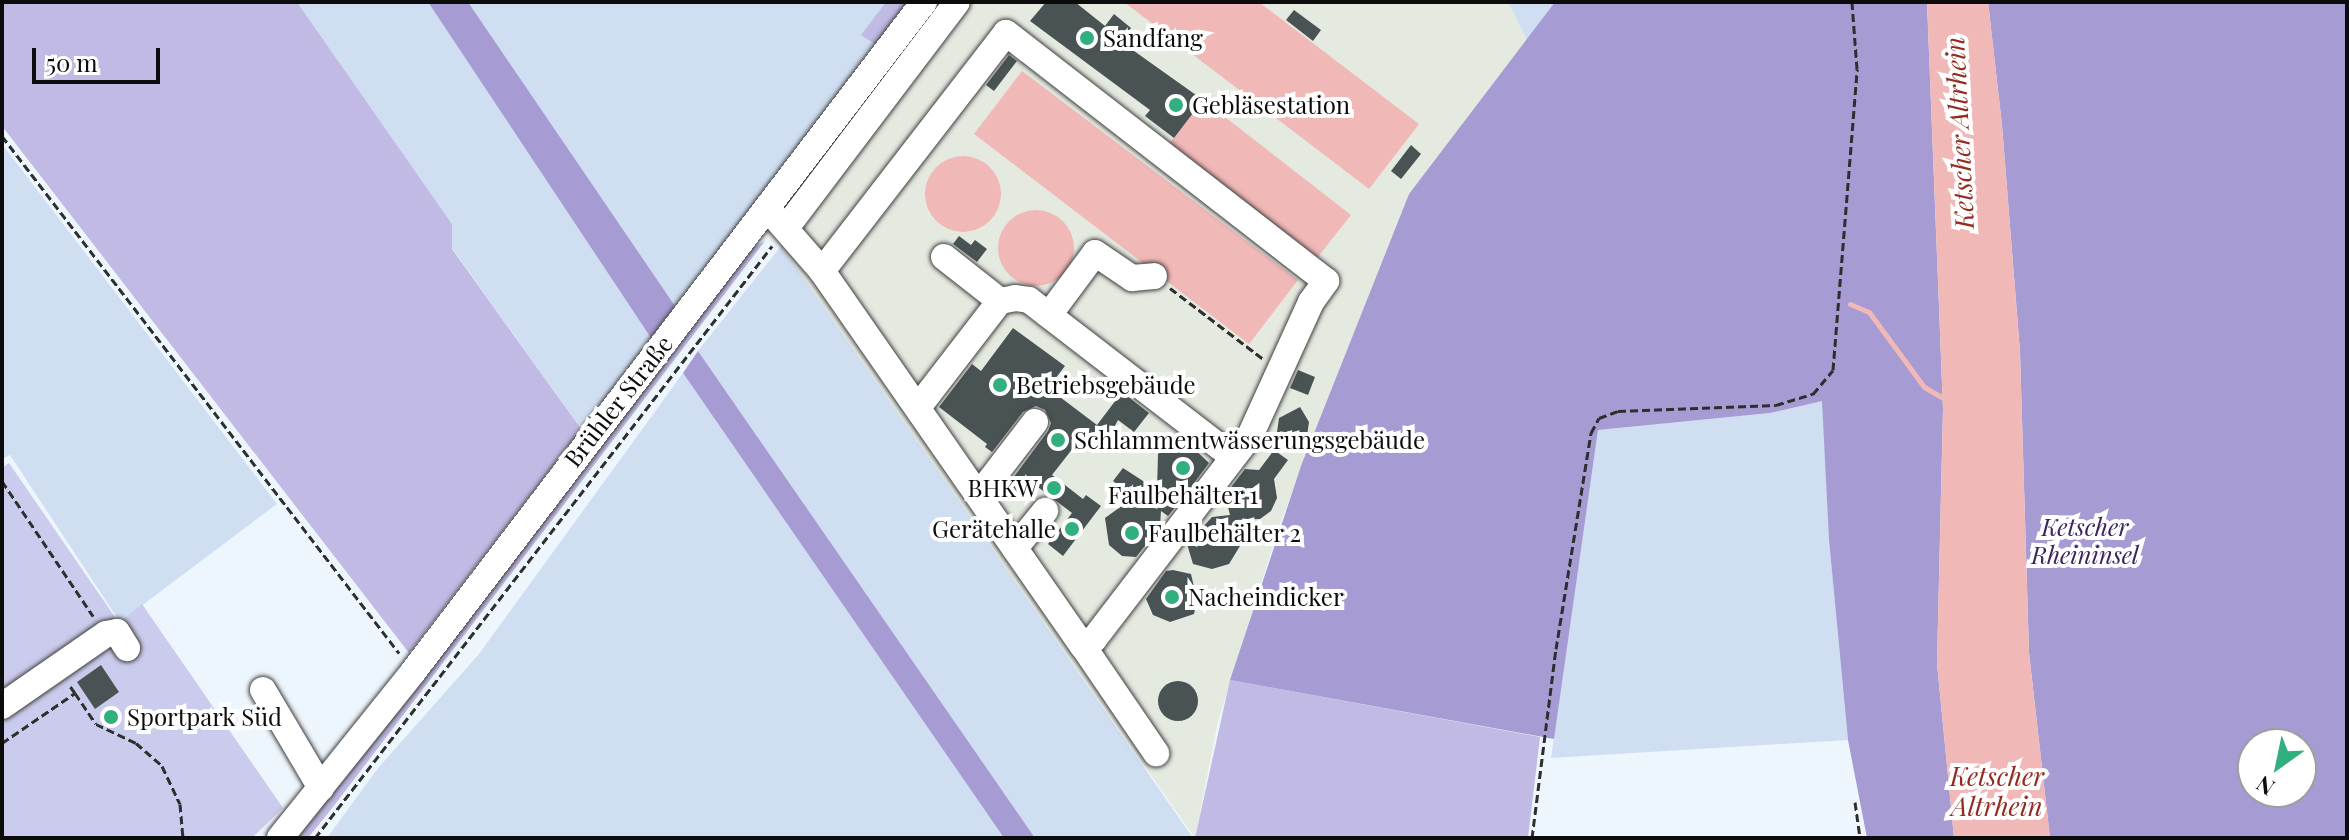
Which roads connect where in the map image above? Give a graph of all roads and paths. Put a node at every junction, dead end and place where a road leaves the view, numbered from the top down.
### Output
1 (924, 2) edge
2 (957, 2) edge
3 (1852, 2) edge
4 (2, 136) edge
5 (777, 218) junction
6 (944, 257) dead end
7 (822, 271) junction
8 (1154, 276) joint
9 (1000, 301) junction
10 (1049, 315) junction
11 (1280, 371) junction
12 (919, 406) junction
13 (1035, 422) dead end
14 (1233, 457) junction
15 (2, 481) edge
16 (979, 495) junction
17 (1045, 511) dead end
18 (1015, 548) junction
19 (117, 631) joint
20 (1083, 646) junction
21 (58, 668) junction
22 (413, 672) junction
23 (263, 690) dead end
24 (75, 693) junction
25 (2, 706) edge
26 (2, 743) edge
27 (1156, 753) dead end
28 (316, 794) junction
29 (1855, 802) dead end
30 (183, 838) edge
31 (280, 838) edge
32 (315, 838) edge
33 (1532, 838) edge
34 (1860, 838) edge

1 - 5 street, Brühler Straße
2 - 5 street
3 - 33 path
4 - 22 path
5 - 7 street
5 - 22 street, Brühler Straße
5 - 32 path
6 - 9 street
7 - 11 street
7 - 12 street
8 - 10 street
8 - 11 path
9 - 10 street
9 - 12 street
10 - 14 street
11 - 14 street
12 - 16 street
13 - 16 street
14 - 20 street
15 - 19 path
16 - 18 street
17 - 18 street
18 - 20 street
19 - 21 street
20 - 27 street
21 - 24 path
21 - 25 street
22 - 28 street, Brühler Straße
23 - 28 street
24 - 26 path
24 - 30 path
28 - 31 street, Brühler Straße
29 - 34 path

